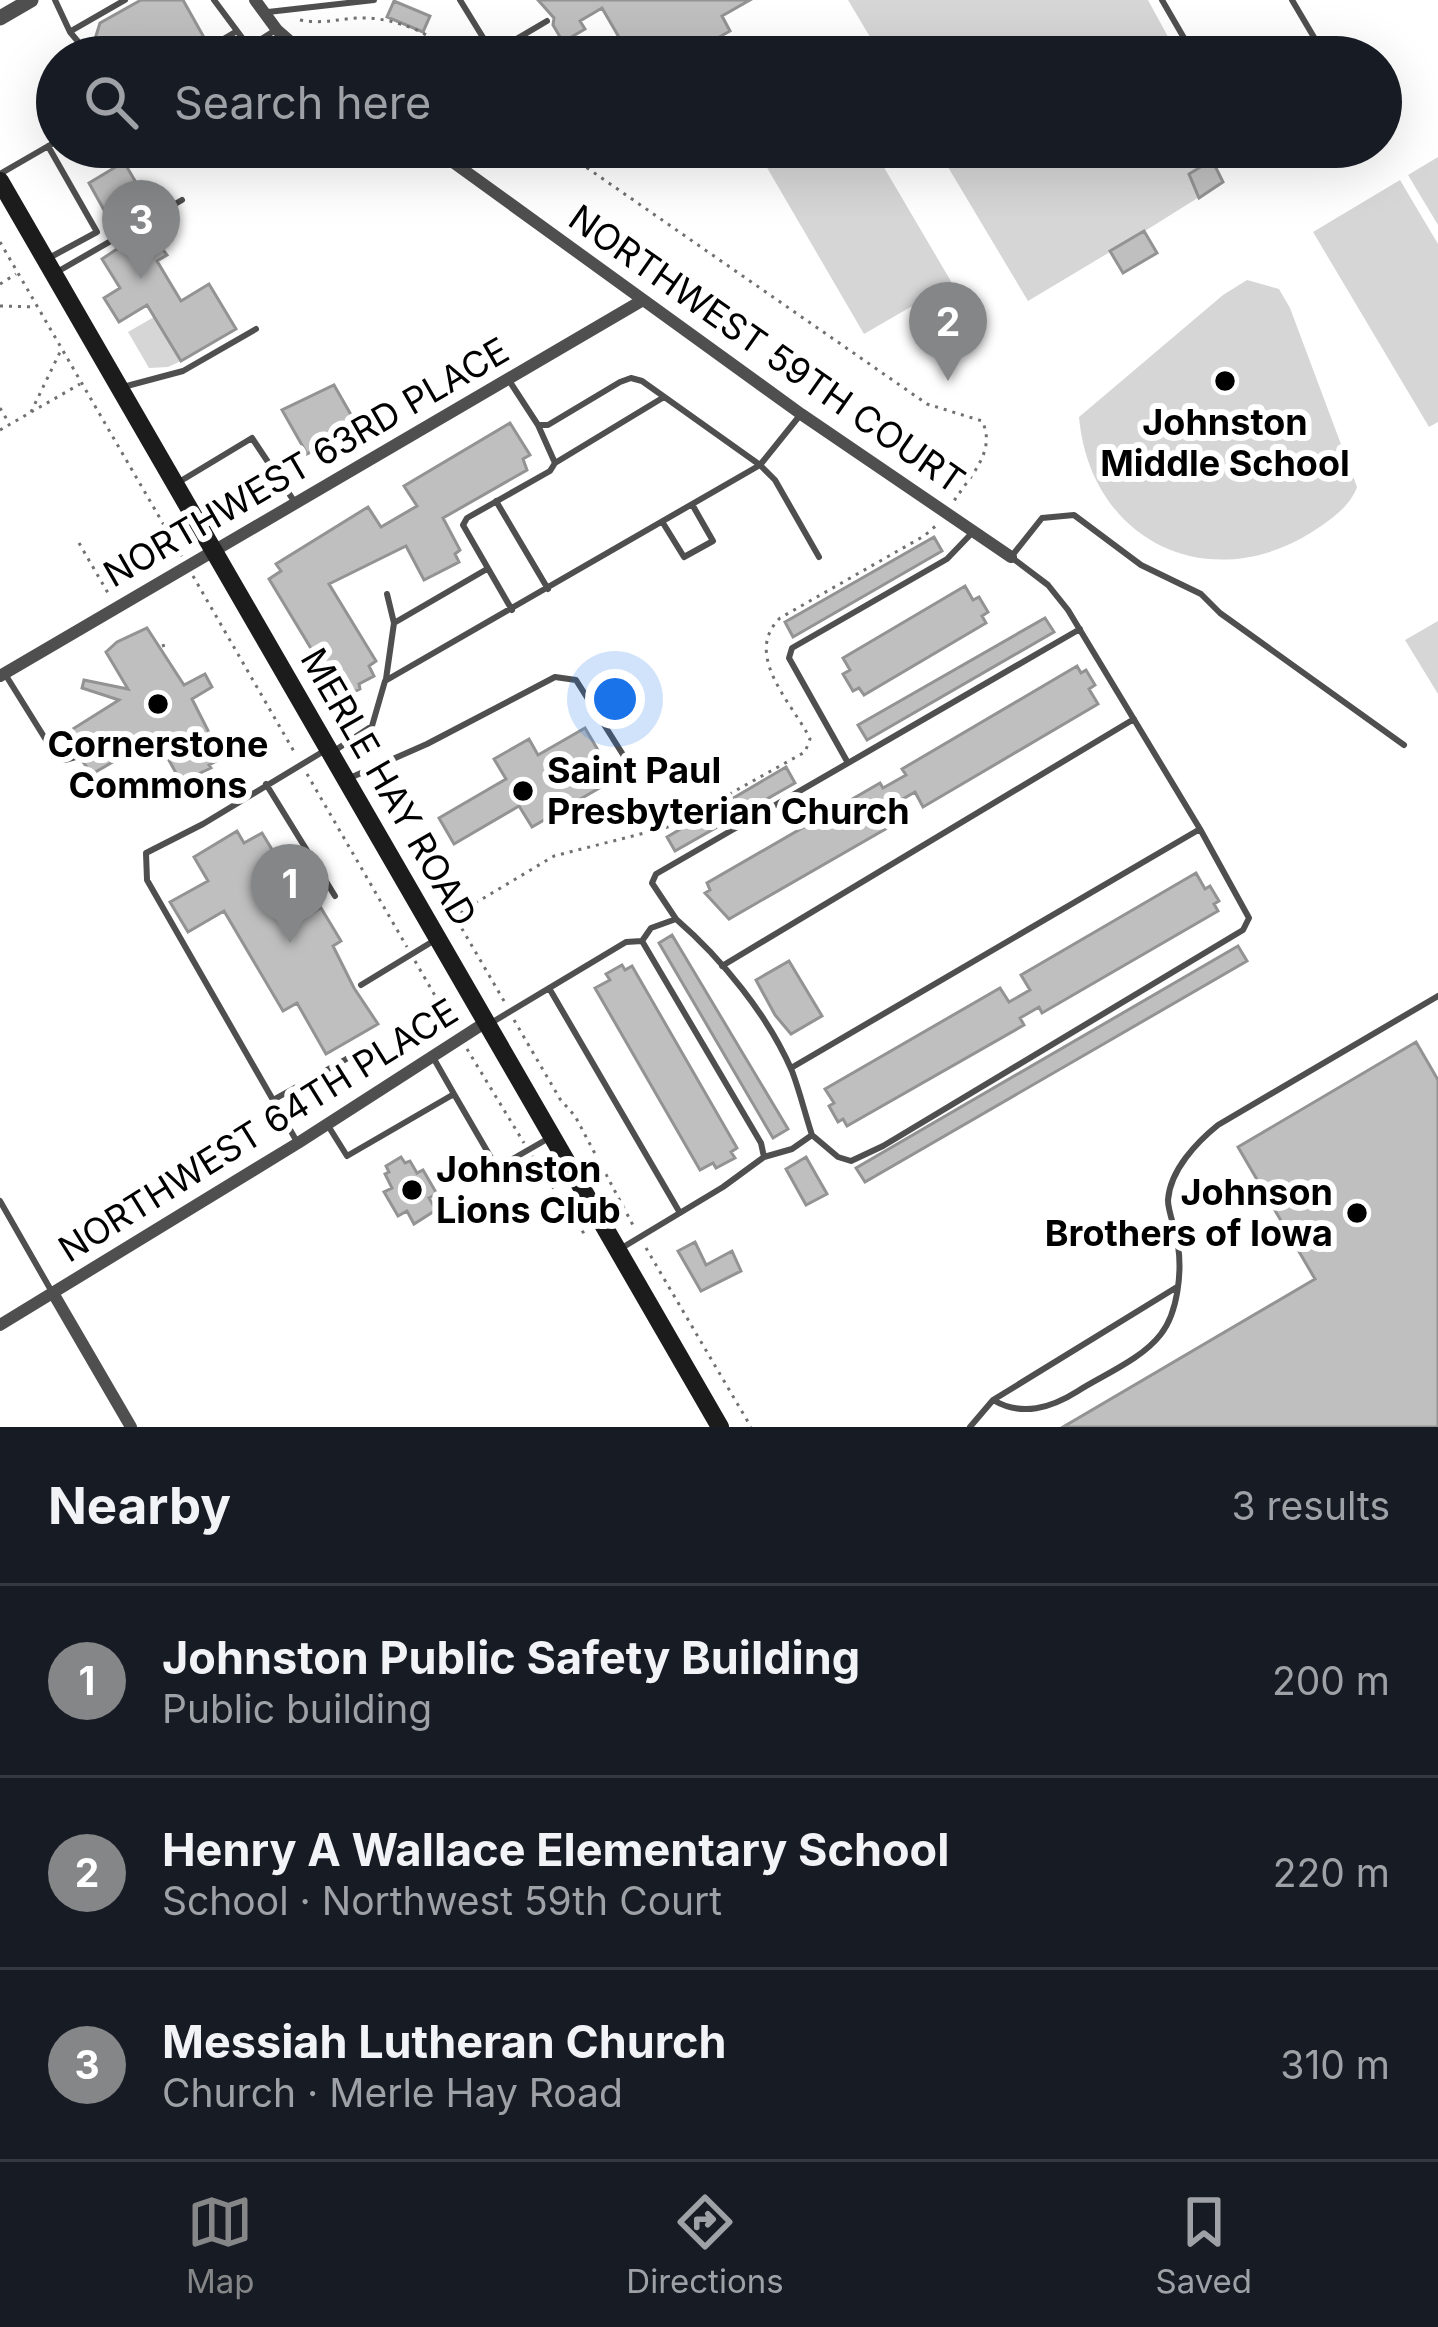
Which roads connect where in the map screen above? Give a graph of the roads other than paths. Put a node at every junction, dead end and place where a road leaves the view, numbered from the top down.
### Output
1 (31, 0) edge
2 (55, 0) edge
3 (125, 0) edge
4 (214, 0) edge
5 (255, 0) edge
6 (304, 0) edge
7 (374, 0) edge
8 (460, 0) edge
9 (1162, 0) edge
10 (1292, 0) edge
11 (294, 8) junction
12 (265, 12) junction
13 (0, 18) edge
14 (547, 21) dead end
15 (277, 29) junction
16 (70, 32) junction
17 (239, 34) joint
18 (73, 36) edge
19 (236, 36) edge
20 (266, 36) edge
21 (285, 36) edge
22 (482, 36) edge
23 (524, 36) edge
24 (1183, 36) edge
25 (1313, 36) edge
26 (36, 154) edge
27 (61, 168) edge
28 (461, 168) edge
29 (0, 178) edge
30 (182, 200) dead end
31 (50, 267) junction
32 (643, 300) junction
33 (256, 329) dead end
34 (508, 379) junction
35 (120, 388) junction
36 (664, 398) junction
37 (801, 414) junction
38 (538, 424) junction
39 (555, 463) junction
40 (760, 465) junction
41 (175, 484) junction
42 (496, 501) junction
43 (296, 503) junction
44 (693, 506) junction
45 (663, 523) junction
46 (973, 532) junction
47 (214, 551) junction
48 (820, 557) dead end
49 (1010, 557) junction
50 (488, 569) junction
51 (548, 589) junction
52 (387, 594) dead end
53 (512, 610) junction
54 (394, 623) junction
55 (1080, 628) junction
56 (3, 675) edge
57 (386, 681) junction
58 (1134, 719) junction
59 (1404, 745) dead end
60 (329, 751) junction
61 (79, 756) dead end
62 (627, 761) dead end
63 (848, 763) junction
64 (346, 779) junction
65 (266, 784) junction
66 (1200, 829) junction
67 (334, 896) dead end
68 (676, 919) junction
69 (438, 938) junction
70 (642, 941) junction
71 (722, 966) junction
72 (361, 985) dead end
73 (549, 988) junction
74 (1438, 996) edge
75 (487, 1023) junction
76 (366, 1048) dead end
77 (432, 1056) junction
78 (790, 1068) junction
79 (454, 1094) junction
80 (273, 1100) junction
81 (327, 1124) junction
82 (812, 1135) junction
83 (552, 1136) junction
84 (298, 1143) junction
85 (764, 1157) junction
86 (0, 1201) edge
87 (680, 1213) junction
88 (618, 1250) junction
89 (1177, 1287) junction
90 (53, 1293) junction
91 (0, 1325) edge
92 (993, 1400) junction
93 (131, 1427) edge
94 (720, 1427) edge
95 (970, 1427) edge

1 - 13 street
2 - 16 lane
3 - 16 lane
4 - 17 lane
5 - 12 street
6 - 11 lane
7 - 11 lane
8 - 22 lane
9 - 24 lane
10 - 25 lane
11 - 12 lane
12 - 15 street
14 - 23 lane
15 - 20 lane
15 - 21 street
16 - 18 lane
17 - 19 lane
26 - 29 lane
27 - 31 lane
28 - 32 street, NORTHWEST 59TH COURT
29 - 31 main road, MERLE HAY ROAD
30 - 31 lane
31 - 35 main road, MERLE HAY ROAD
32 - 34 street, NORTHWEST 63RD PLACE
32 - 37 street, NORTHWEST 59TH COURT
33 - 35 lane
34 - 38 lane
34 - 43 street, NORTHWEST 63RD PLACE
35 - 41 main road, MERLE HAY ROAD
36 - 38 lane
36 - 39 lane
36 - 40 lane
37 - 40 lane
37 - 46 street, NORTHWEST 59TH COURT
38 - 39 lane
39 - 42 lane
40 - 44 lane
40 - 48 lane
41 - 43 lane
41 - 47 main road, MERLE HAY ROAD
42 - 50 lane
42 - 51 lane
43 - 47 street, NORTHWEST 63RD PLACE
44 - 45 lane
44 - 45 lane
45 - 51 lane
46 - 49 street, NORTHWEST 59TH COURT
46 - 63 lane
47 - 56 street, NORTHWEST 63RD PLACE
47 - 60 main road, MERLE HAY ROAD
49 - 55 lane
49 - 59 lane
50 - 53 lane
50 - 54 lane
51 - 53 lane
52 - 54 lane
53 - 57 lane
54 - 57 lane
55 - 58 lane
55 - 63 lane
56 - 61 lane
57 - 60 lane
58 - 66 lane
58 - 71 lane
60 - 64 main road, MERLE HAY ROAD
60 - 65 lane
62 - 64 lane
63 - 68 lane
64 - 69 main road, MERLE HAY ROAD
65 - 67 lane
65 - 80 lane
66 - 78 lane
66 - 82 lane
68 - 70 lane
68 - 71 lane
69 - 72 lane
69 - 75 main road, MERLE HAY ROAD
70 - 73 lane
70 - 85 lane
71 - 78 lane
73 - 75 lane
73 - 87 lane
74 - 89 lane
75 - 77 street, NORTHWEST 64TH PLACE
75 - 83 main road, MERLE HAY ROAD
76 - 80 lane
77 - 79 lane
77 - 81 street, NORTHWEST 64TH PLACE
78 - 82 lane
79 - 81 lane
79 - 83 lane
80 - 84 lane
81 - 84 street, NORTHWEST 64TH PLACE
82 - 85 lane
83 - 88 main road, MERLE HAY ROAD
84 - 90 street, NORTHWEST 64TH PLACE
85 - 87 lane
86 - 90 lane
87 - 88 lane
88 - 94 main road, MERLE HAY ROAD
89 - 92 lane
89 - 92 lane
90 - 91 street, NORTHWEST 64TH PLACE
90 - 93 street
92 - 95 lane

